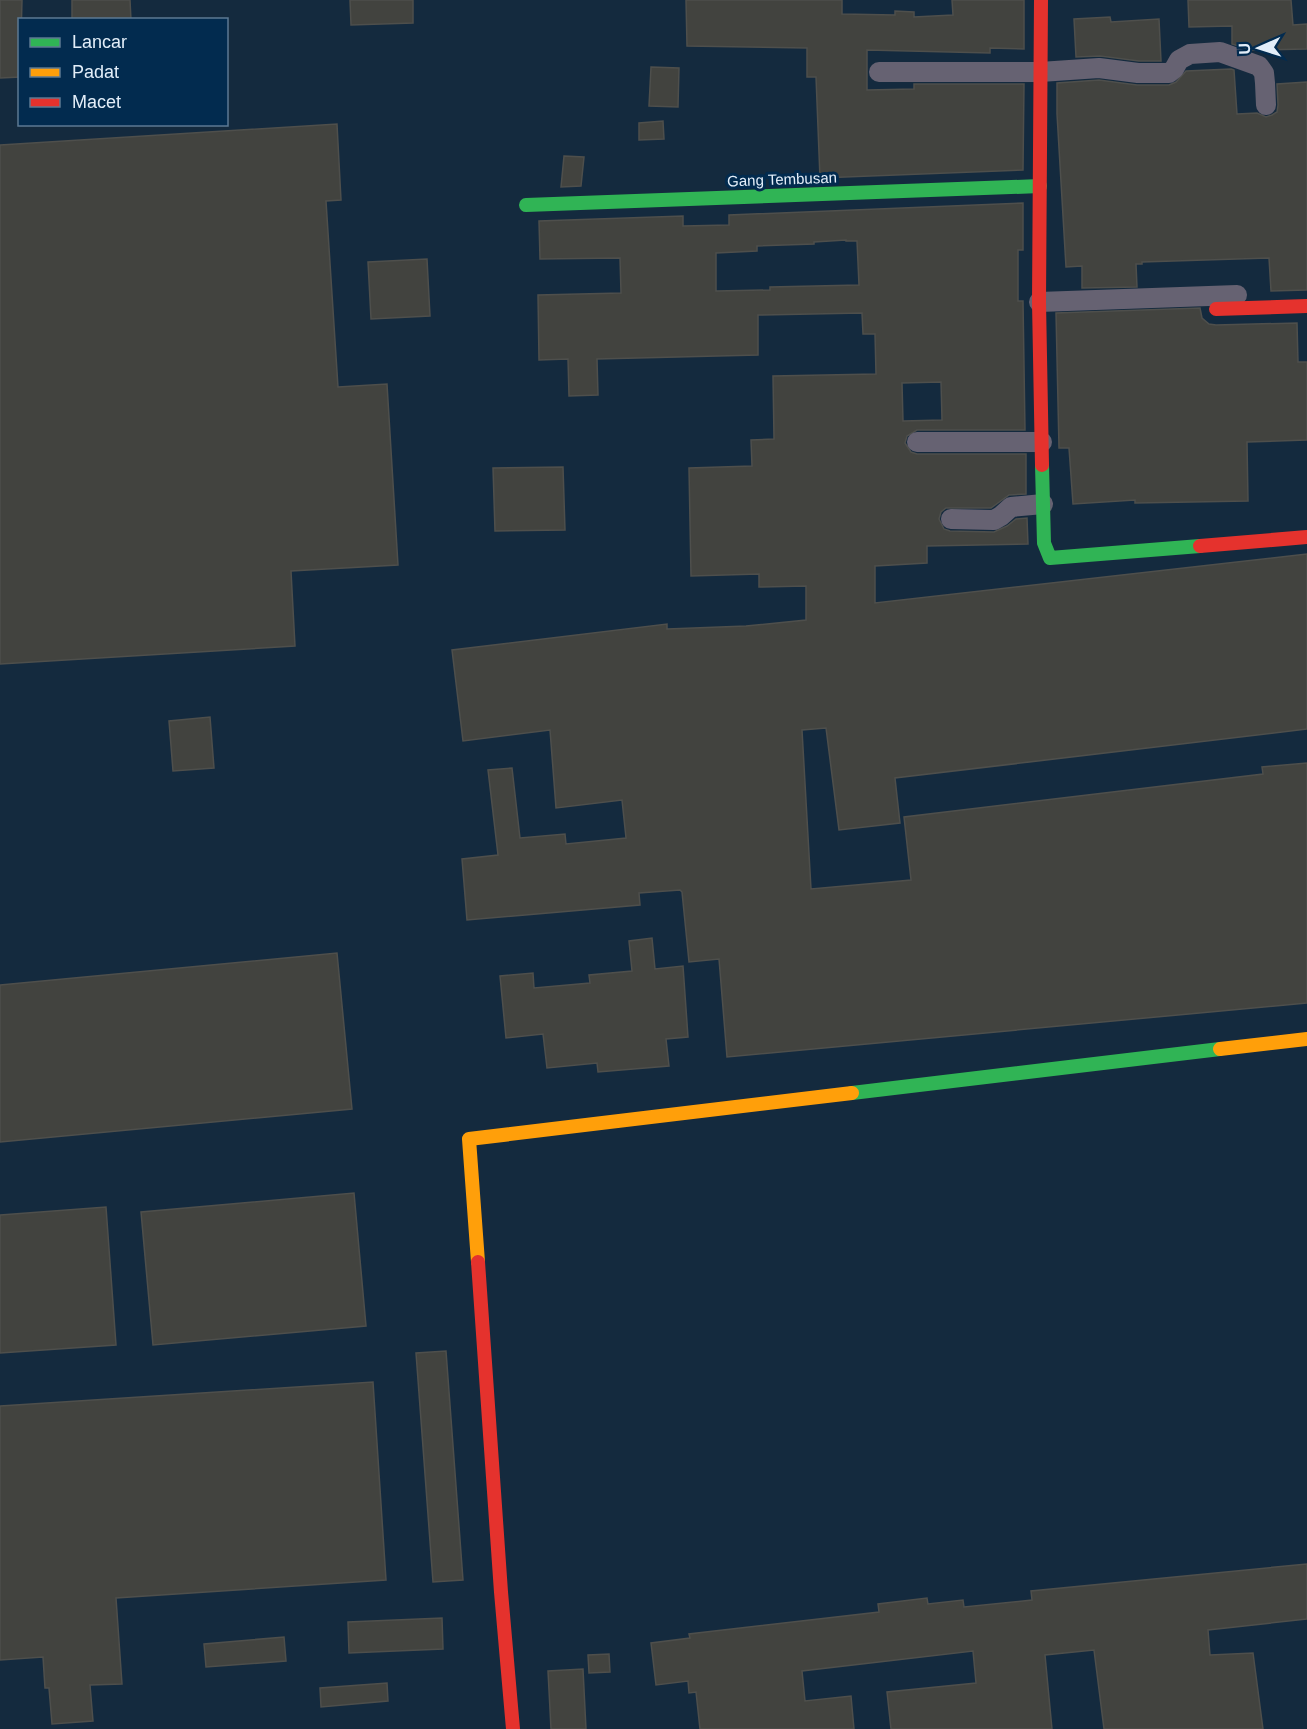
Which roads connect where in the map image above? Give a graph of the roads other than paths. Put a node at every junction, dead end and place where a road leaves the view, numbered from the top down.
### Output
1 (1041, 0) edge
2 (879, 72) dead end
3 (1040, 72) junction
4 (1266, 105) dead end
5 (1040, 186) junction
6 (526, 205) dead end
7 (1250, 295) dead end
8 (1039, 302) junction
9 (1307, 306) edge
10 (1216, 309) dead end
11 (917, 442) dead end
12 (1042, 442) junction
13 (1043, 504) junction
14 (951, 519) dead end
15 (1307, 537) edge
16 (1307, 1039) edge
17 (513, 1729) edge

1 - 3 street
2 - 3 street
3 - 4 street
3 - 5 street
5 - 6 street, Gang Tembusan
5 - 8 street
7 - 8 street
8 - 12 street
9 - 10 street
11 - 12 street
12 - 13 street
13 - 14 street
13 - 15 street
16 - 17 street

